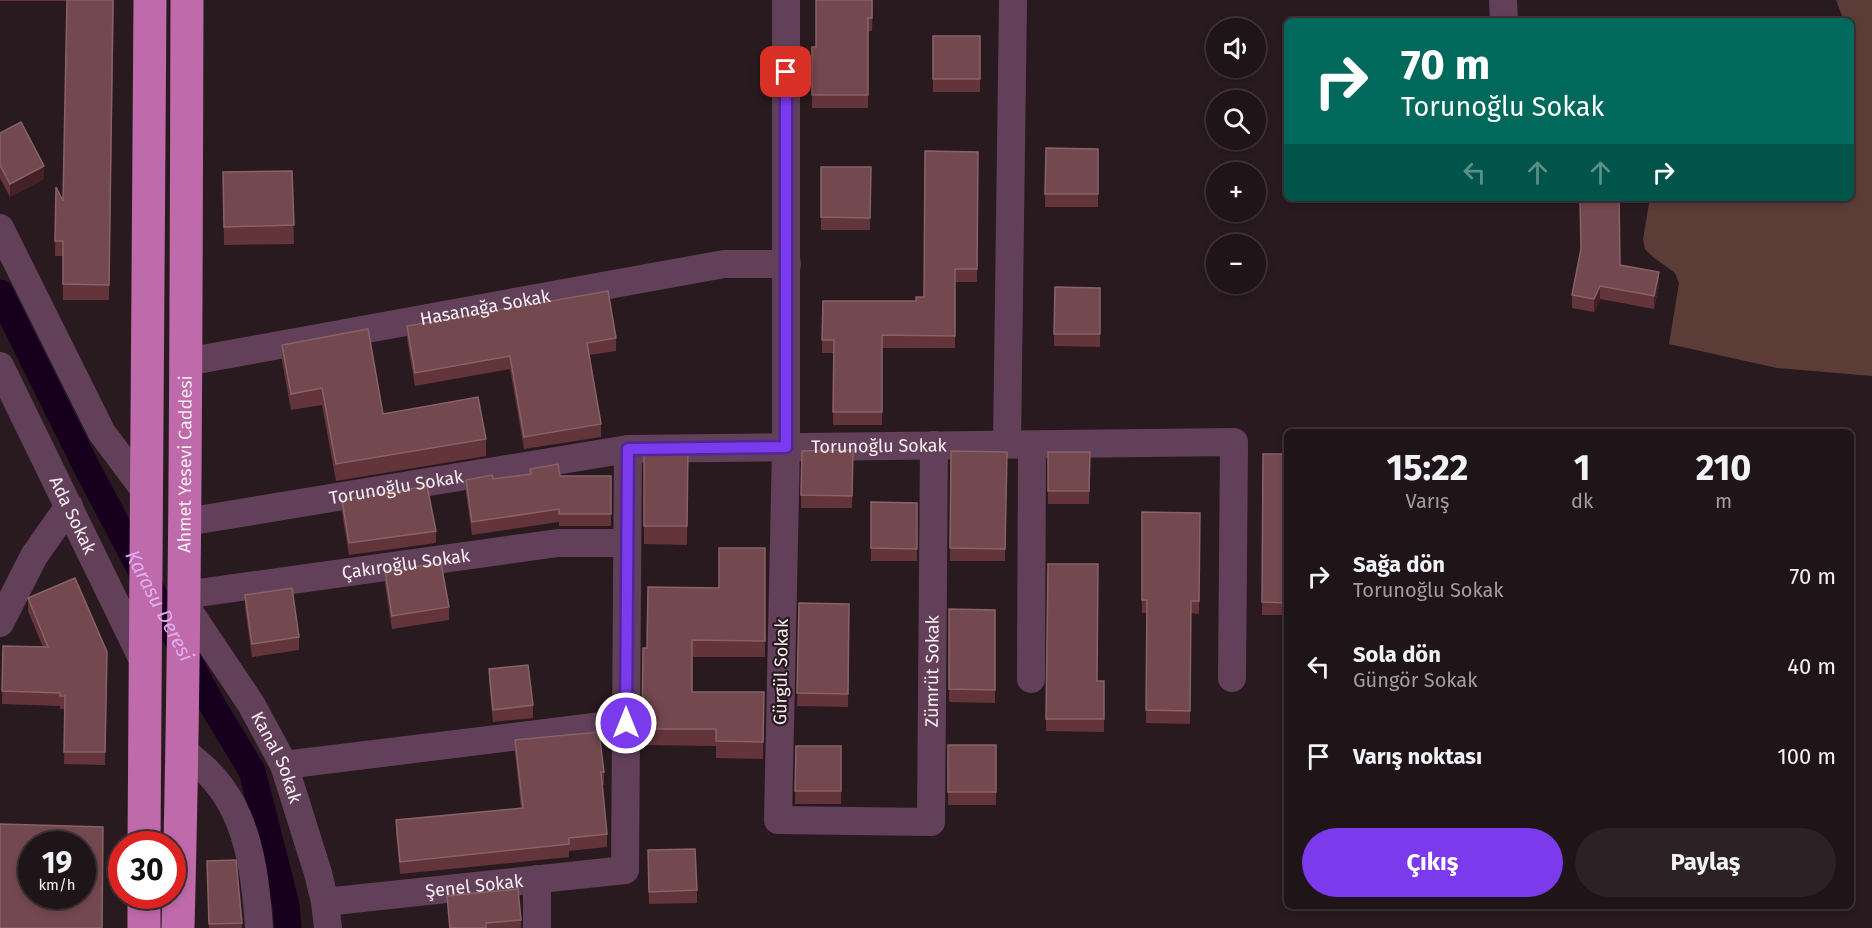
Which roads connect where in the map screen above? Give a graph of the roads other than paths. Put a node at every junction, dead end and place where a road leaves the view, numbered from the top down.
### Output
1 (150, 0) edge
2 (187, 0) edge
3 (786, 0) edge
4 (1013, 0) edge
5 (1503, 0) edge
6 (1504, 18) edge
7 (0, 228) edge
8 (787, 264) junction
9 (186, 362) junction
10 (1, 368) edge
11 (1020, 444) junction
12 (934, 445) junction
13 (786, 447) junction
14 (628, 449) junction
15 (147, 493) junction
16 (69, 506) junction
17 (186, 522) junction
18 (627, 543) junction
19 (184, 599) junction
20 (0, 623) edge
21 (146, 666) junction
22 (1232, 678) dead end
23 (1031, 679) dead end
24 (626, 723) junction
25 (182, 750) junction
26 (284, 765) junction
27 (856, 821) joint
28 (144, 831) edge
29 (537, 879) junction
30 (144, 909) edge
31 (326, 915) edge
32 (144, 928) edge
33 (178, 928) edge
34 (259, 928) edge
35 (537, 928) edge

1 - 15 highway, Ahmet Yesevi Caddesi
2 - 9 highway, Ahmet Yesevi Caddesi
3 - 8 street
4 - 11 street
5 - 6 street
7 - 15 street
8 - 9 street, Hasanağa Sokak
8 - 13 street
9 - 17 highway, Ahmet Yesevi Caddesi
10 - 16 street, Ada Sokak
11 - 12 street, Torunoğlu Sokak
11 - 22 street, Torunoğlu Sokak
11 - 23 street
12 - 13 street, Torunoğlu Sokak
12 - 27 street, Zümrüt Sokak
13 - 14 street, Torunoğlu Sokak
13 - 27 street, Gürgül Sokak
14 - 17 street, Torunoğlu Sokak
14 - 18 street
15 - 21 highway, Ahmet Yesevi Caddesi
16 - 20 street
16 - 21 street, Ada Sokak
17 - 19 highway, Ahmet Yesevi Caddesi
18 - 19 street, Çakıroğlu Sokak
18 - 24 street
19 - 25 highway, Ahmet Yesevi Caddesi
19 - 26 street, Kanal Sokak
21 - 28 highway, Ahmet Yesevi Caddesi
24 - 26 street
24 - 29 street, Şenel Sokak
25 - 33 highway, Ahmet Yesevi Caddesi
25 - 34 street
26 - 31 street, Kanal Sokak
29 - 31 street, Şenel Sokak
29 - 35 street
30 - 32 highway

